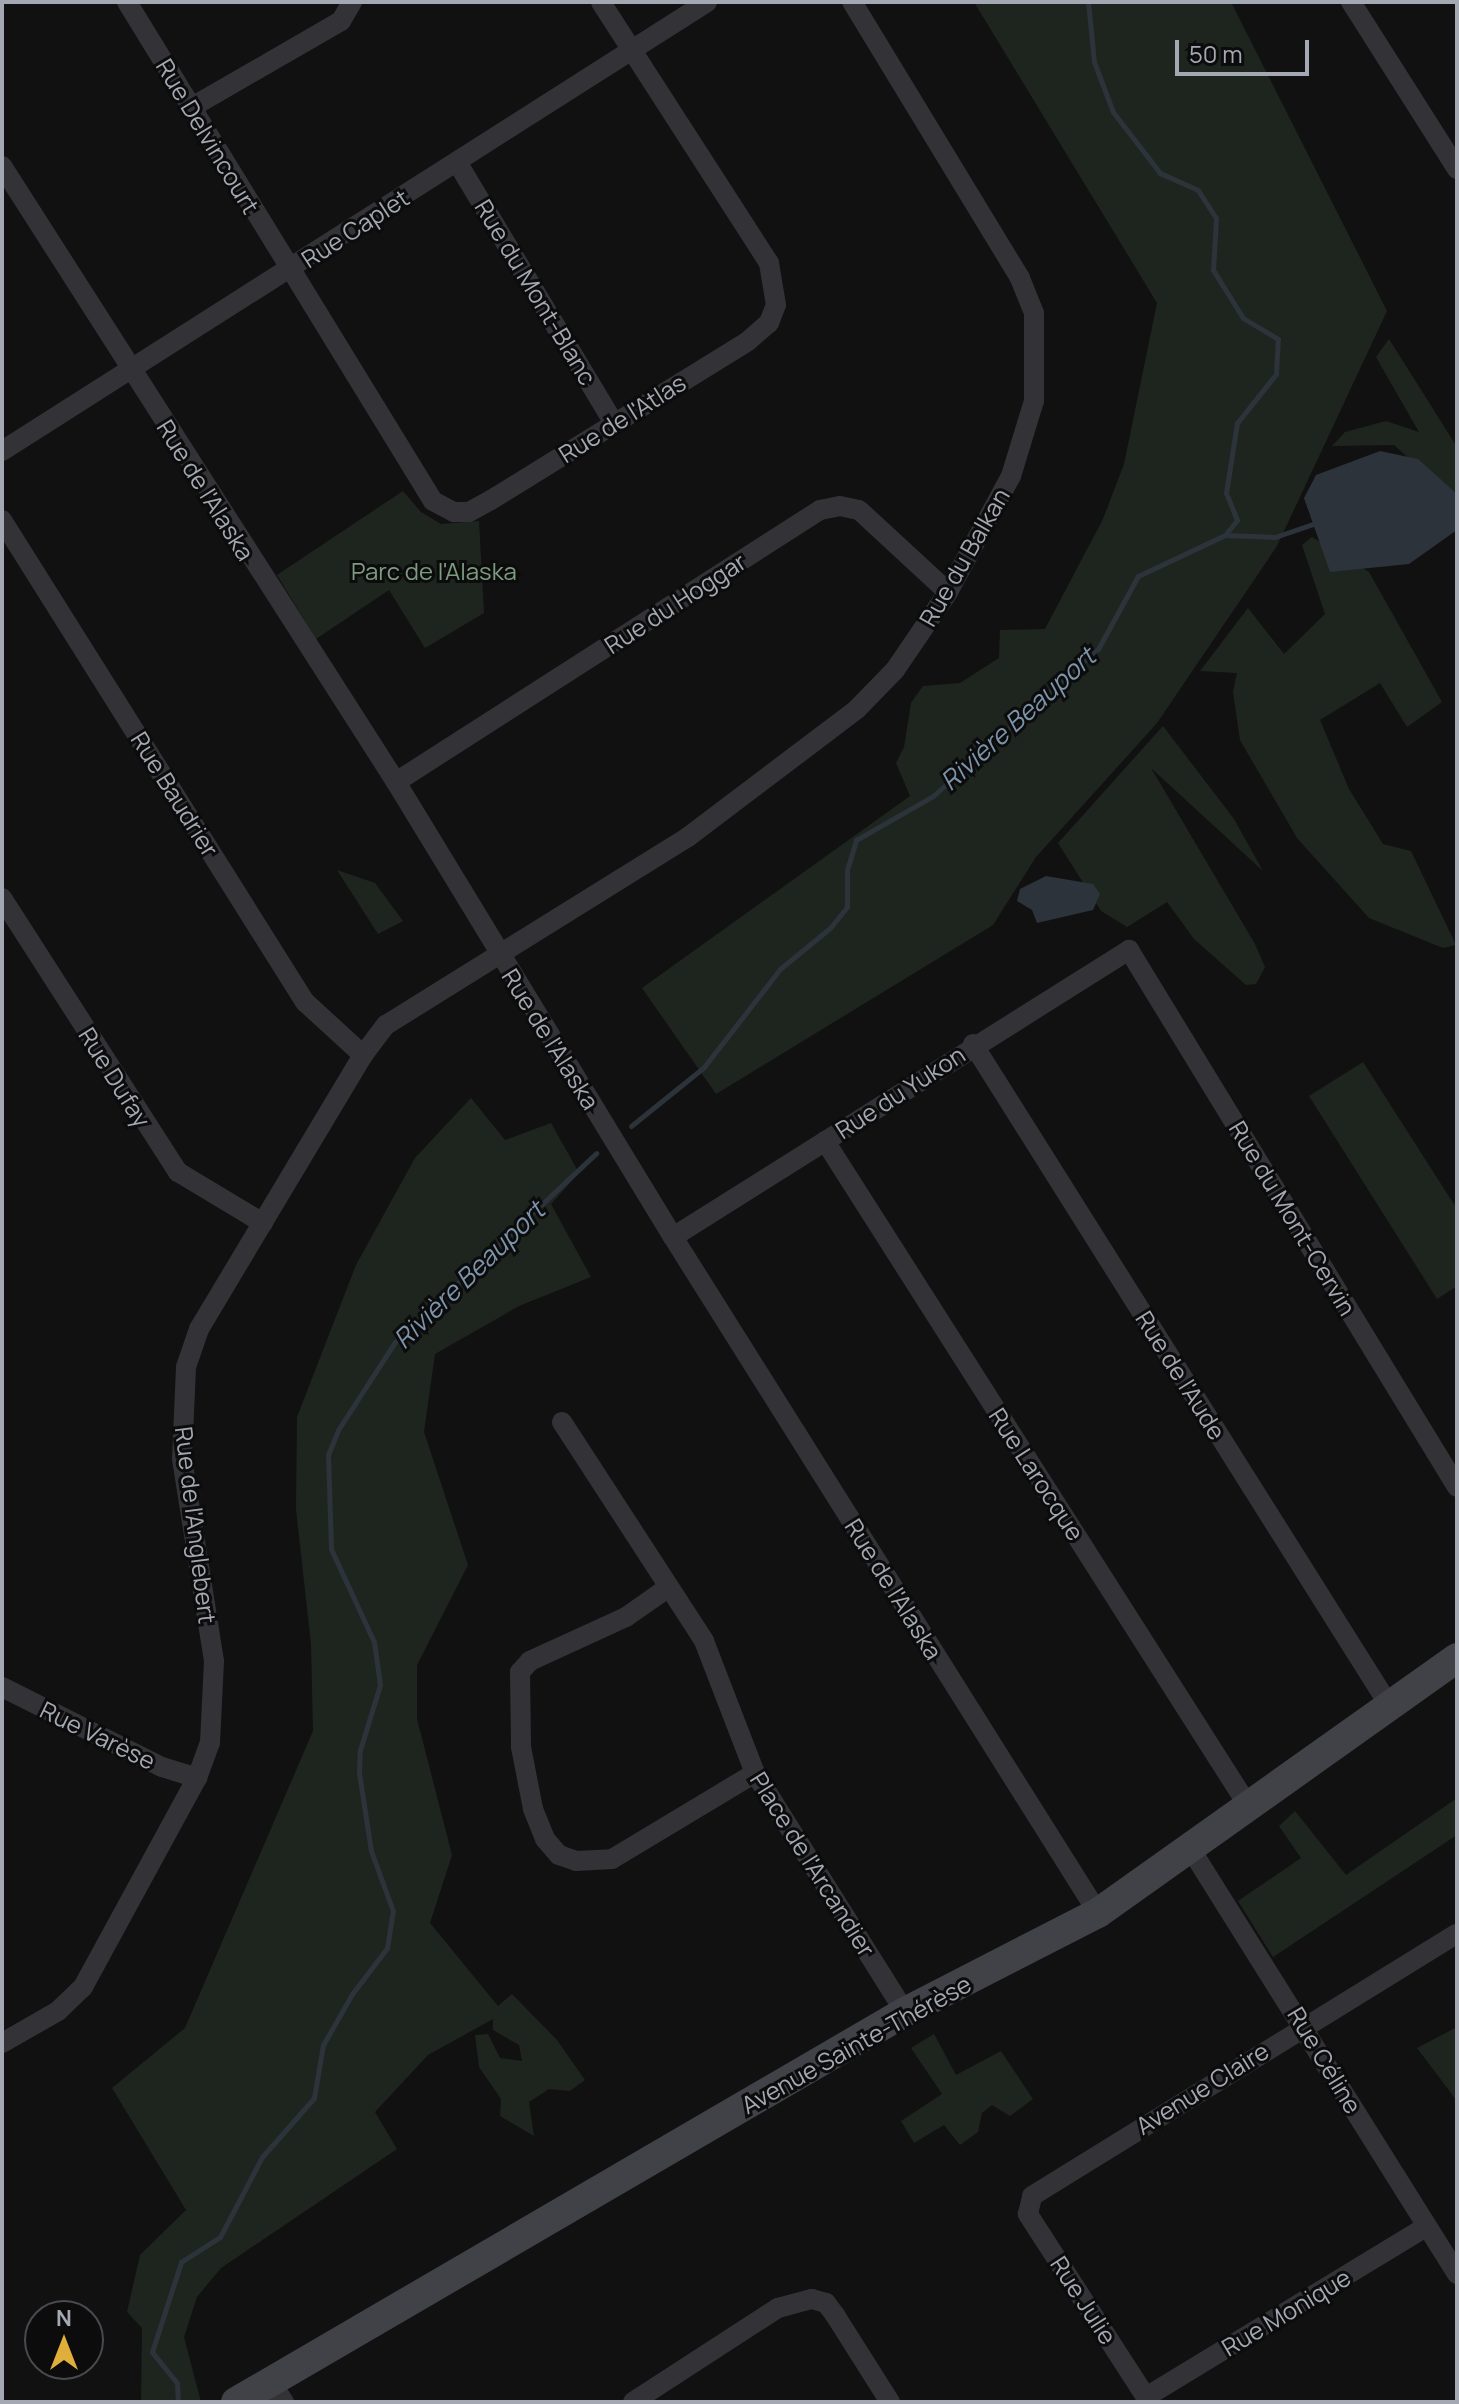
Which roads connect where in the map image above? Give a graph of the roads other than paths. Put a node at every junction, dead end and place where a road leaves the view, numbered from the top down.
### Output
1 (127, 2) edge
2 (352, 2) edge
3 (601, 2) edge
4 (707, 2) edge
5 (852, 2) edge
6 (1351, 2) edge
7 (631, 52) junction
8 (192, 107) junction
9 (457, 162) junction
10 (2, 166) edge
11 (1457, 169) edge
12 (288, 271) junction
13 (131, 371) junction
14 (614, 423) junction
15 (2, 451) edge
16 (2, 520) edge
17 (948, 592) junction
18 (396, 782) junction
19 (2, 898) edge
20 (1129, 950) joint
21 (500, 956) junction
22 (973, 1044) junction
23 (363, 1055) junction
24 (825, 1141) junction
25 (263, 1223) junction
26 (673, 1237) junction
27 (562, 1422) dead end
28 (1457, 1487) edge
29 (666, 1589) junction
30 (1457, 1658) edge
31 (2, 1687) edge
32 (1389, 1705) junction
33 (755, 1773) junction
34 (197, 1778) junction
35 (1249, 1807) junction
36 (1190, 1848) junction
37 (1098, 1913) junction
38 (1457, 1934) edge
39 (905, 2012) junction
40 (1305, 2024) junction
41 (2, 2043) edge
42 (1032, 2196) joint
43 (1426, 2227) junction
44 (1457, 2274) edge
45 (278, 2392) edge
46 (1147, 2400) edge
47 (236, 2402) edge
48 (633, 2402) edge
49 (890, 2402) edge

1 - 8 street, Rue Delvincourt
2 - 8 street
3 - 7 street
4 - 7 street, Rue Caplet
5 - 17 street, Rue du Balkan
6 - 11 street
7 - 9 street, Rue Caplet
7 - 14 street, Rue de l'Atlas
8 - 12 street, Rue Delvincourt
9 - 12 street, Rue Caplet
9 - 14 street, Rue du Mont-Blanc
10 - 13 street, Rue de l'Alaska
12 - 13 street, Rue Caplet
12 - 14 street, Rue de l'Atlas
13 - 15 street, Rue Caplet
13 - 18 street, Rue de l'Alaska
16 - 23 street, Rue Baudrier
17 - 18 street, Rue du Hoggar
17 - 21 street, Rue du Balkan
18 - 21 street, Rue de l'Alaska
19 - 25 street, Rue Dufay
20 - 22 street, Rue du Yukon
20 - 28 street, Rue du Mont-Cervin
21 - 23 street, Rue de l'Anglebert
21 - 26 street, Rue de l'Alaska
22 - 24 street, Rue du Yukon
22 - 32 street, Rue de l'Aude
23 - 25 street, Rue de l'Anglebert
24 - 26 street, Rue du Yukon
24 - 35 street, Rue Larocque
25 - 34 street, Rue de l'Anglebert
26 - 37 street, Rue de l'Alaska
27 - 29 street, Place de l'Arcandier
29 - 33 street, Place de l'Arcandier
29 - 33 street
30 - 32 street, Avenue Sainte-Thérèse
31 - 34 street, Rue Varèse
32 - 35 street, Avenue Sainte-Thérèse
33 - 39 street, Place de l'Arcandier
34 - 41 street, Rue de l'Anglebert
35 - 36 street, Avenue Sainte-Thérèse
36 - 37 street, Avenue Sainte-Thérèse
36 - 40 street, Rue Céline
37 - 39 street, Avenue Sainte-Thérèse
38 - 40 street, Avenue Claire
39 - 45 street, Avenue Sainte-Thérèse
40 - 42 street, Avenue Claire
40 - 43 street, Rue Céline
42 - 46 street, Rue Julie
43 - 44 street, Rue Céline
43 - 46 street, Rue Monique
45 - 47 street, Avenue Sainte-Thérèse
48 - 49 street

